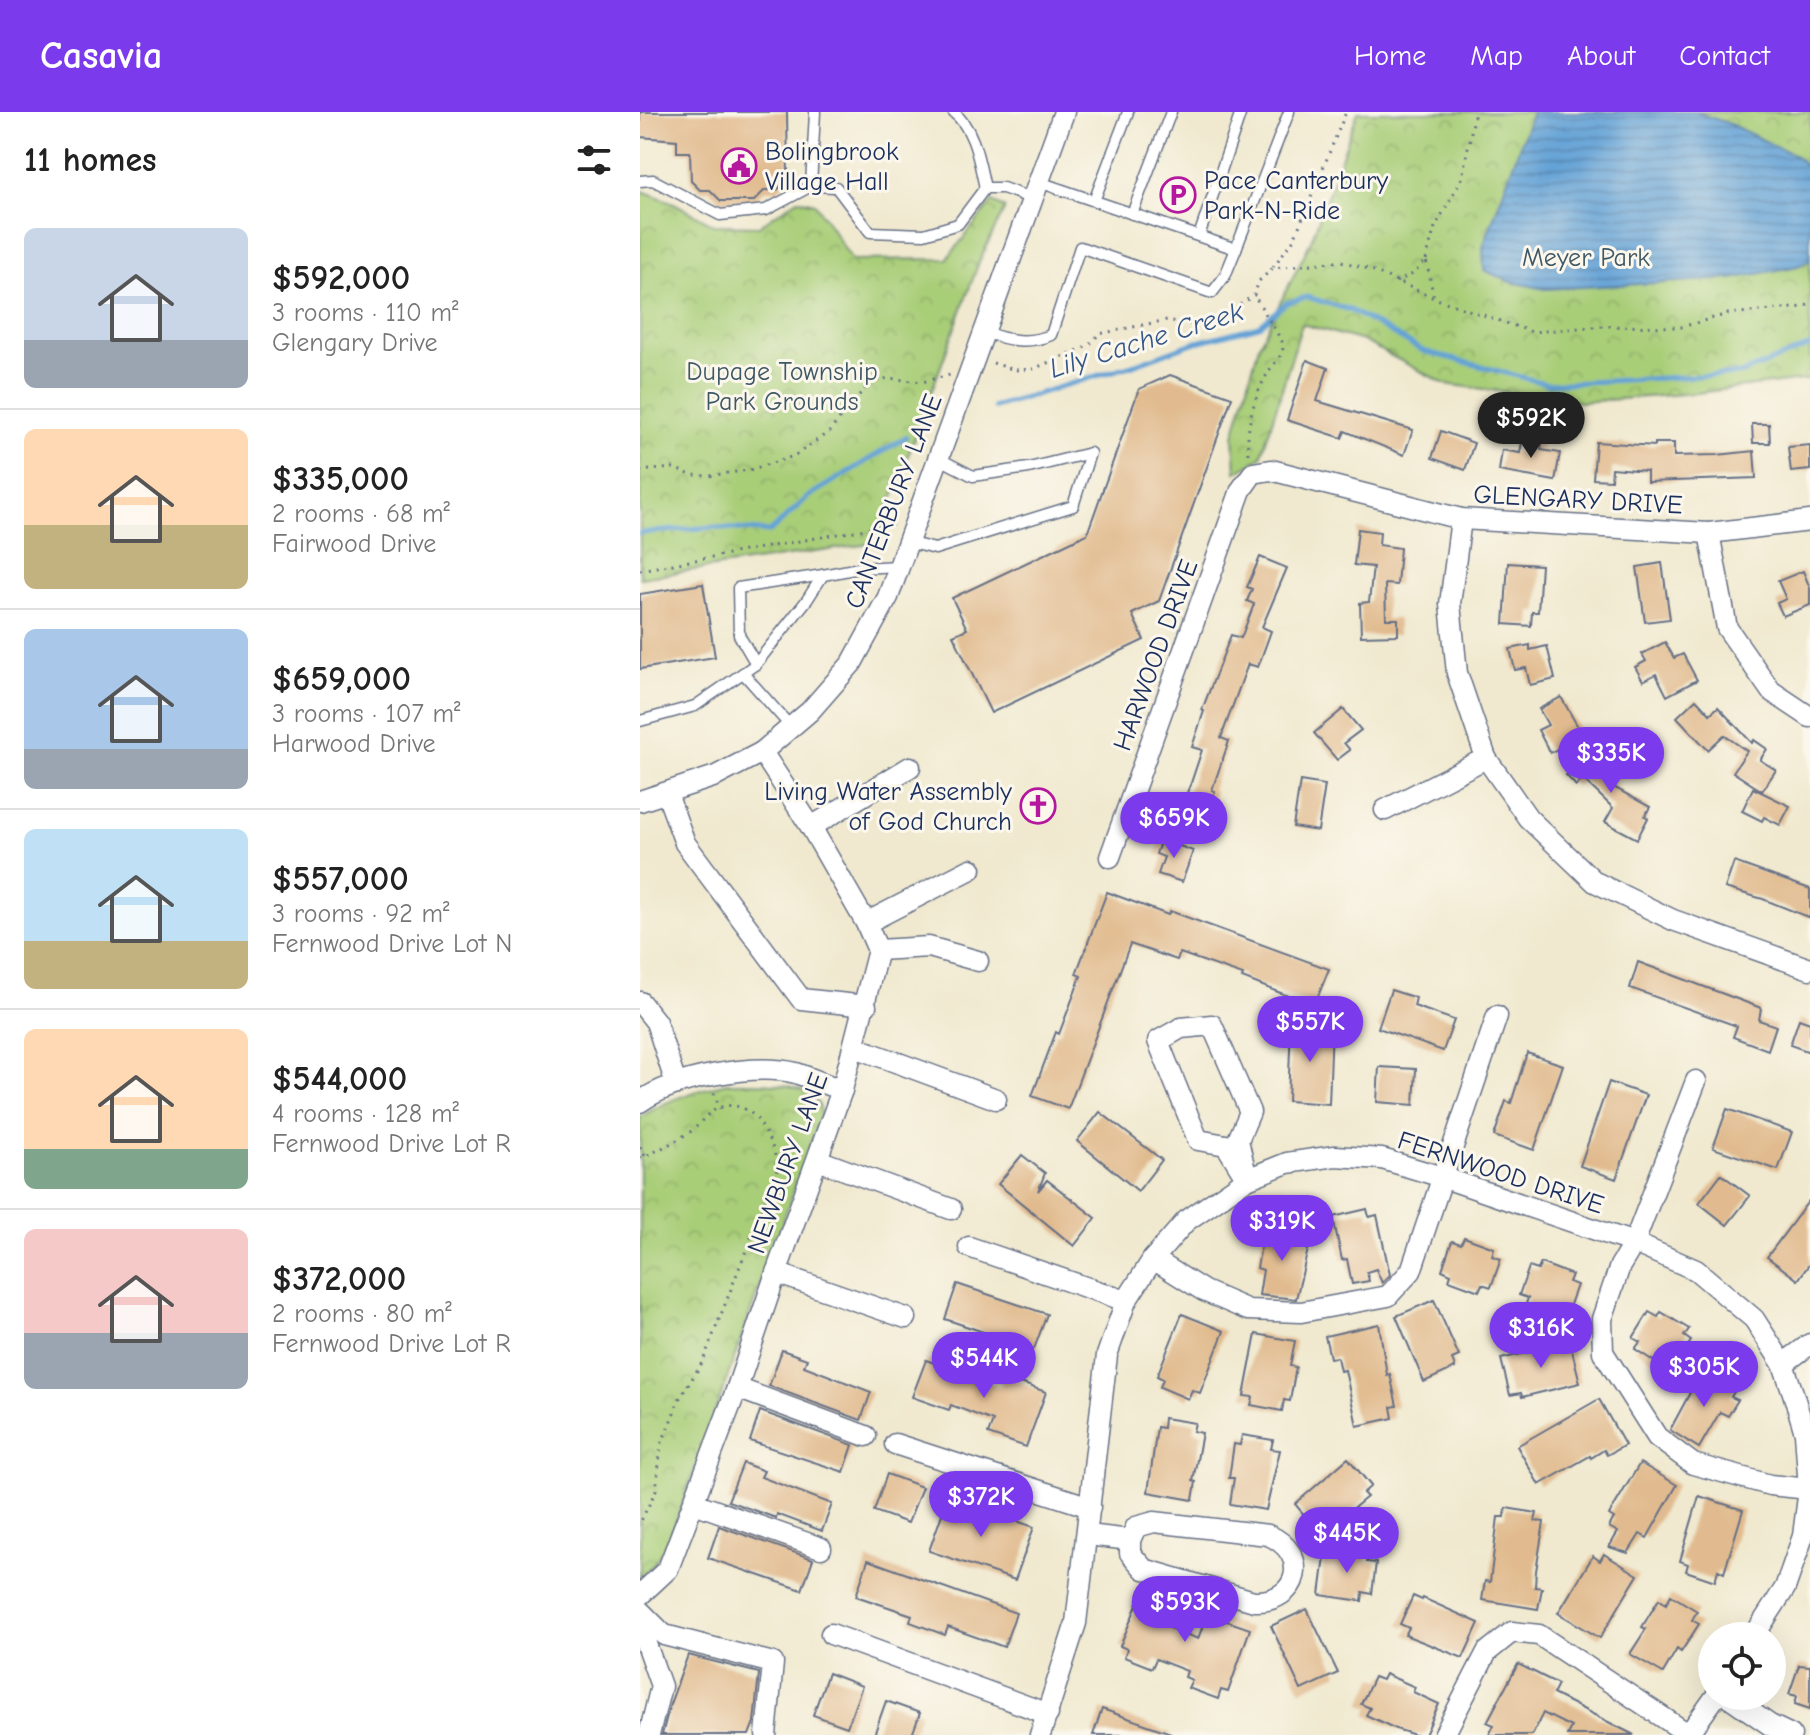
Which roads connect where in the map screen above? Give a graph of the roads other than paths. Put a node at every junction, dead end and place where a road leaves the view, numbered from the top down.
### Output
1 (815, 112) edge
2 (953, 112) edge
3 (1064, 112) edge
4 (1128, 112) edge
5 (1171, 112) edge
6 (1241, 112) edge
7 (1289, 112) edge
8 (640, 181) edge
9 (811, 186) junction
10 (985, 188) junction
11 (1036, 190) junction
12 (1094, 201) junction
13 (1132, 214) junction
14 (1199, 236) junction
15 (1236, 249) junction
16 (985, 332) junction
17 (938, 458) junction
18 (1253, 473) joint
19 (1461, 519) junction
20 (1810, 521) edge
21 (1709, 533) junction
22 (907, 542) junction
23 (899, 566) junction
24 (823, 575) junction
25 (756, 664) junction
26 (743, 673) junction
27 (1810, 717) edge
28 (640, 721) edge
29 (791, 727) junction
30 (762, 752) junction
31 (1486, 758) junction
32 (910, 767) dead end
33 (667, 794) junction
34 (640, 801) edge
35 (1385, 810) dead end
36 (811, 827) junction
37 (1110, 857) dead end
38 (971, 869) dead end
39 (866, 923) junction
40 (878, 950) junction
41 (978, 961) dead end
42 (1810, 969) edge
43 (640, 1002) edge
44 (866, 1006) junction
45 (1497, 1016) dead end
46 (855, 1047) junction
47 (1696, 1081) dead end
48 (676, 1084) junction
49 (842, 1090) junction
50 (996, 1099) dead end
51 (640, 1102) edge
52 (818, 1160) junction
53 (1442, 1177) junction
54 (1247, 1179) junction
55 (951, 1209) dead end
56 (1634, 1243) junction
57 (969, 1247) dead end
58 (1153, 1259) junction
59 (776, 1273) junction
60 (1126, 1301) junction
61 (906, 1318) dead end
62 (1810, 1344) edge
63 (1810, 1356) edge
64 (1783, 1364) junction
65 (737, 1388) junction
66 (866, 1436) dead end
67 (895, 1444) dead end
68 (1809, 1489) edge
69 (694, 1503) junction
70 (1090, 1507) junction
71 (1088, 1535) junction
72 (1807, 1537) edge
73 (1130, 1540) junction
74 (821, 1548) dead end
75 (640, 1595) edge
76 (640, 1611) edge
77 (1763, 1622) edge
78 (640, 1627) edge
79 (831, 1634) dead end
80 (1706, 1710) edge
81 (1748, 1710) edge
82 (1048, 1714) junction
83 (1688, 1734) edge
84 (649, 1735) edge
85 (766, 1735) edge
86 (1040, 1735) edge
87 (1444, 1735) edge
88 (1791, 1735) edge

1 - 9 lane
2 - 10 lane
3 - 11 street, CANTERBURY LANE
4 - 12 lane
5 - 13 lane
6 - 14 lane
7 - 15 lane
8 - 9 lane
9 - 10 lane
10 - 11 lane
11 - 12 lane
11 - 16 street, CANTERBURY LANE
12 - 13 lane
13 - 14 lane
14 - 15 lane
15 - 16 lane
16 - 17 street, CANTERBURY LANE
17 - 22 street, CANTERBURY LANE
17 - 22 lane
18 - 19 street, GLENGARY DRIVE
18 - 37 street, HARWOOD DRIVE
19 - 21 street, GLENGARY DRIVE
19 - 31 street
20 - 21 street, GLENGARY DRIVE
21 - 27 street
22 - 23 street, CANTERBURY LANE
23 - 24 lane
23 - 29 street, CANTERBURY LANE
24 - 25 lane
24 - 25 lane
25 - 26 lane
26 - 28 lane
26 - 29 lane
29 - 30 street, CANTERBURY LANE
30 - 33 street, CANTERBURY LANE
30 - 36 street
31 - 35 street
31 - 42 street
32 - 36 street
33 - 34 street, CANTERBURY LANE
33 - 44 street
36 - 39 street
38 - 39 street
39 - 40 street
40 - 41 street
40 - 44 street, NEWBURY LANE
43 - 48 street
44 - 46 street, NEWBURY LANE
45 - 53 street
46 - 49 street, NEWBURY LANE
46 - 50 street
47 - 56 street
48 - 49 street
48 - 51 street
49 - 52 street, NEWBURY LANE
52 - 55 street
52 - 59 street, NEWBURY LANE
53 - 54 street, FERNWOOD DRIVE
53 - 56 street, FERNWOOD DRIVE
53 - 58 street
54 - 54 street
54 - 58 street, FERNWOOD DRIVE
56 - 64 street, FERNWOOD DRIVE
56 - 68 street
57 - 60 street
58 - 60 street, FERNWOOD DRIVE
59 - 61 street
59 - 65 street, NEWBURY LANE
60 - 70 street, FERNWOOD DRIVE
62 - 64 street
63 - 64 street
64 - 68 street, FERNWOOD DRIVE
65 - 66 street
65 - 69 street, NEWBURY LANE
67 - 70 street
68 - 72 street, FERNWOOD DRIVE
69 - 74 street
69 - 75 street, NEWBURY LANE
70 - 71 street, FERNWOOD DRIVE
71 - 73 street
71 - 82 street, FERNWOOD DRIVE
72 - 77 street, FERNWOOD DRIVE
73 - 73 street
76 - 85 street
78 - 84 street
79 - 82 street
80 - 83 street
81 - 88 street
82 - 86 street, FERNWOOD DRIVE
83 - 87 street

